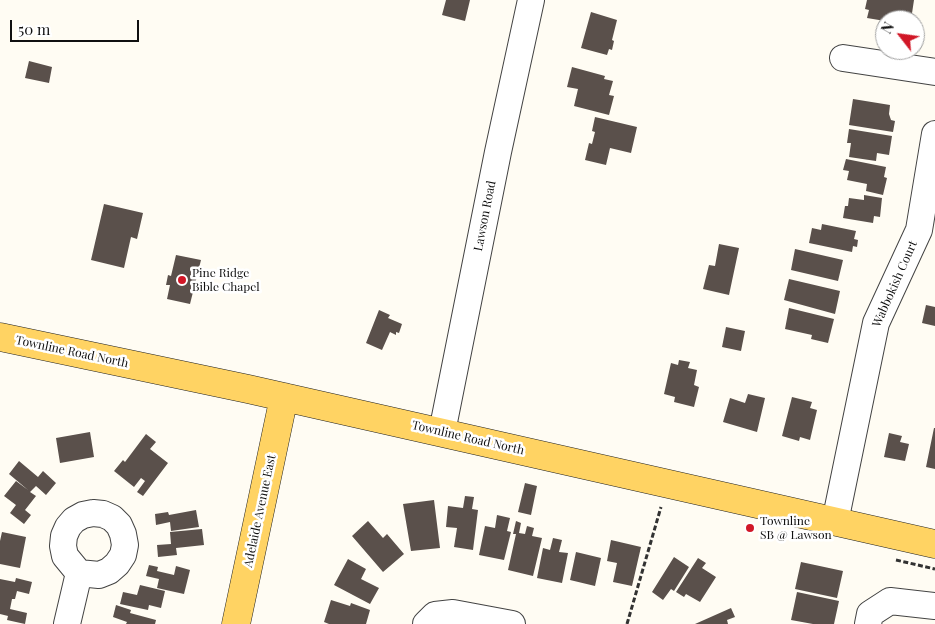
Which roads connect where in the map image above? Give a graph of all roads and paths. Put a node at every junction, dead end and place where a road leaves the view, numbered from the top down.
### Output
1 (530, 0) edge
2 (843, 58) dead end
3 (935, 72) edge
4 (935, 134) edge
5 (0, 337) edge
6 (284, 397) junction
7 (442, 432) junction
8 (661, 507) dead end
9 (835, 522) junction
10 (935, 544) edge
11 (79, 573) dead end
12 (935, 606) edge
13 (67, 624) edge
14 (236, 624) edge
15 (426, 624) edge
16 (512, 624) edge
17 (628, 624) edge
18 (868, 624) edge

1 - 7 street, Lawson Road
2 - 3 street
4 - 9 street, Wabbokish Court
5 - 6 main road, Townline Road North
6 - 7 main road, Townline Road North
6 - 14 main road, Adelaide Avenue East
7 - 9 main road, Townline Road North
8 - 17 path
9 - 10 main road, Townline Road North
11 - 13 street
12 - 18 street
15 - 16 street

